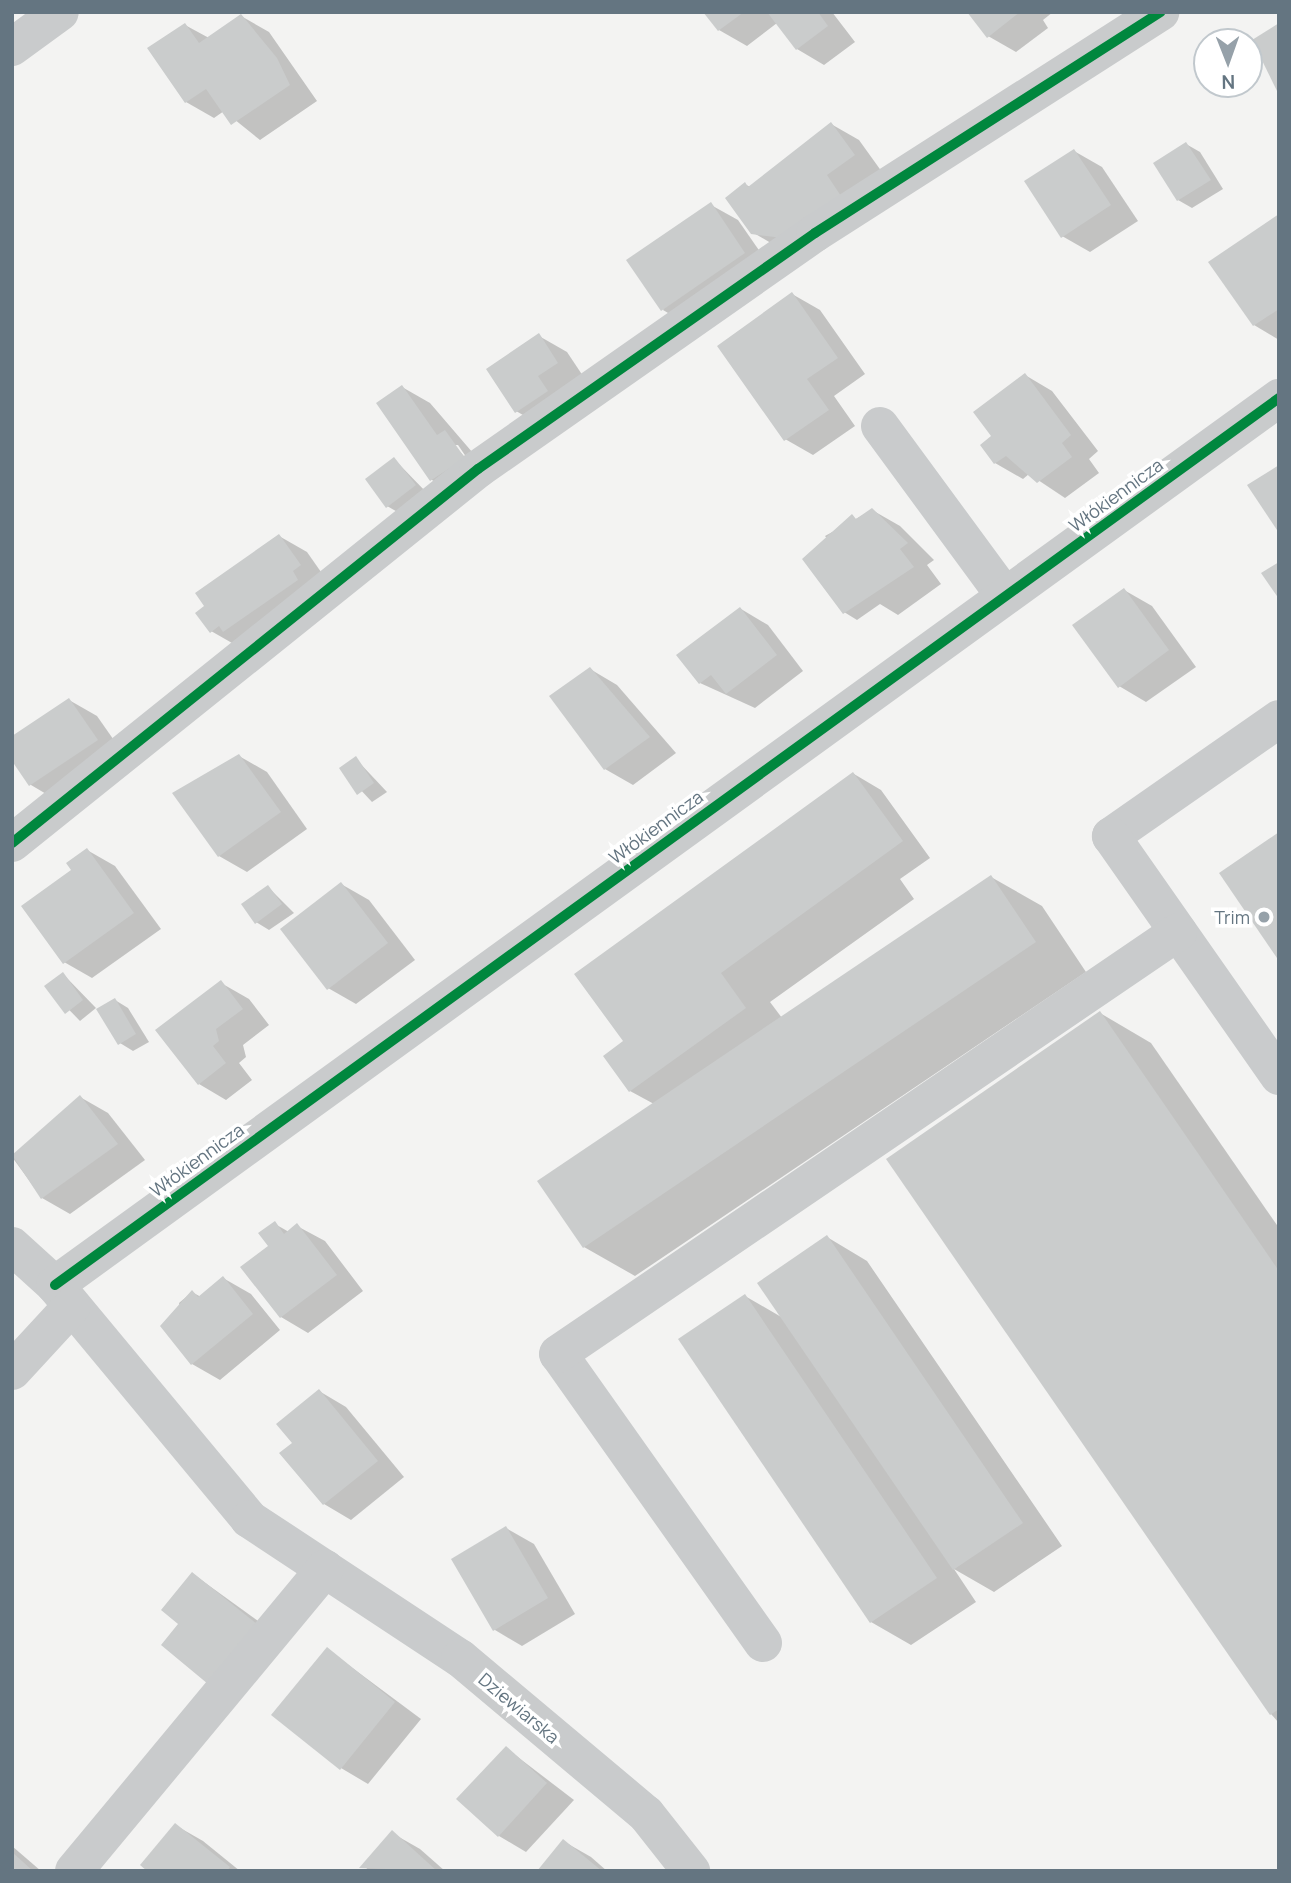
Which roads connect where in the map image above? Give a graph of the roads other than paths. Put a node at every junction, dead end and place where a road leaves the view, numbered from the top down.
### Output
1 (60, 12) edge
2 (1160, 12) edge
3 (12, 47) edge
4 (1279, 398) edge
5 (880, 426) dead end
6 (1005, 596) junction
7 (1279, 719) edge
8 (12, 843) edge
9 (1178, 932) junction
10 (1279, 1076) edge
11 (12, 1245) edge
12 (63, 1295) junction
13 (12, 1371) edge
14 (325, 1569) junction
15 (763, 1643) dead end
16 (75, 1871) edge
17 (691, 1871) edge

1 - 3 street
2 - 8 street
4 - 6 street, Włókiennicza
5 - 6 street
6 - 12 street, Włókiennicza
7 - 9 street
9 - 10 street
9 - 15 street
11 - 12 street
12 - 13 street
12 - 14 street, Dziewiarska
14 - 16 street
14 - 17 street, Dziewiarska

